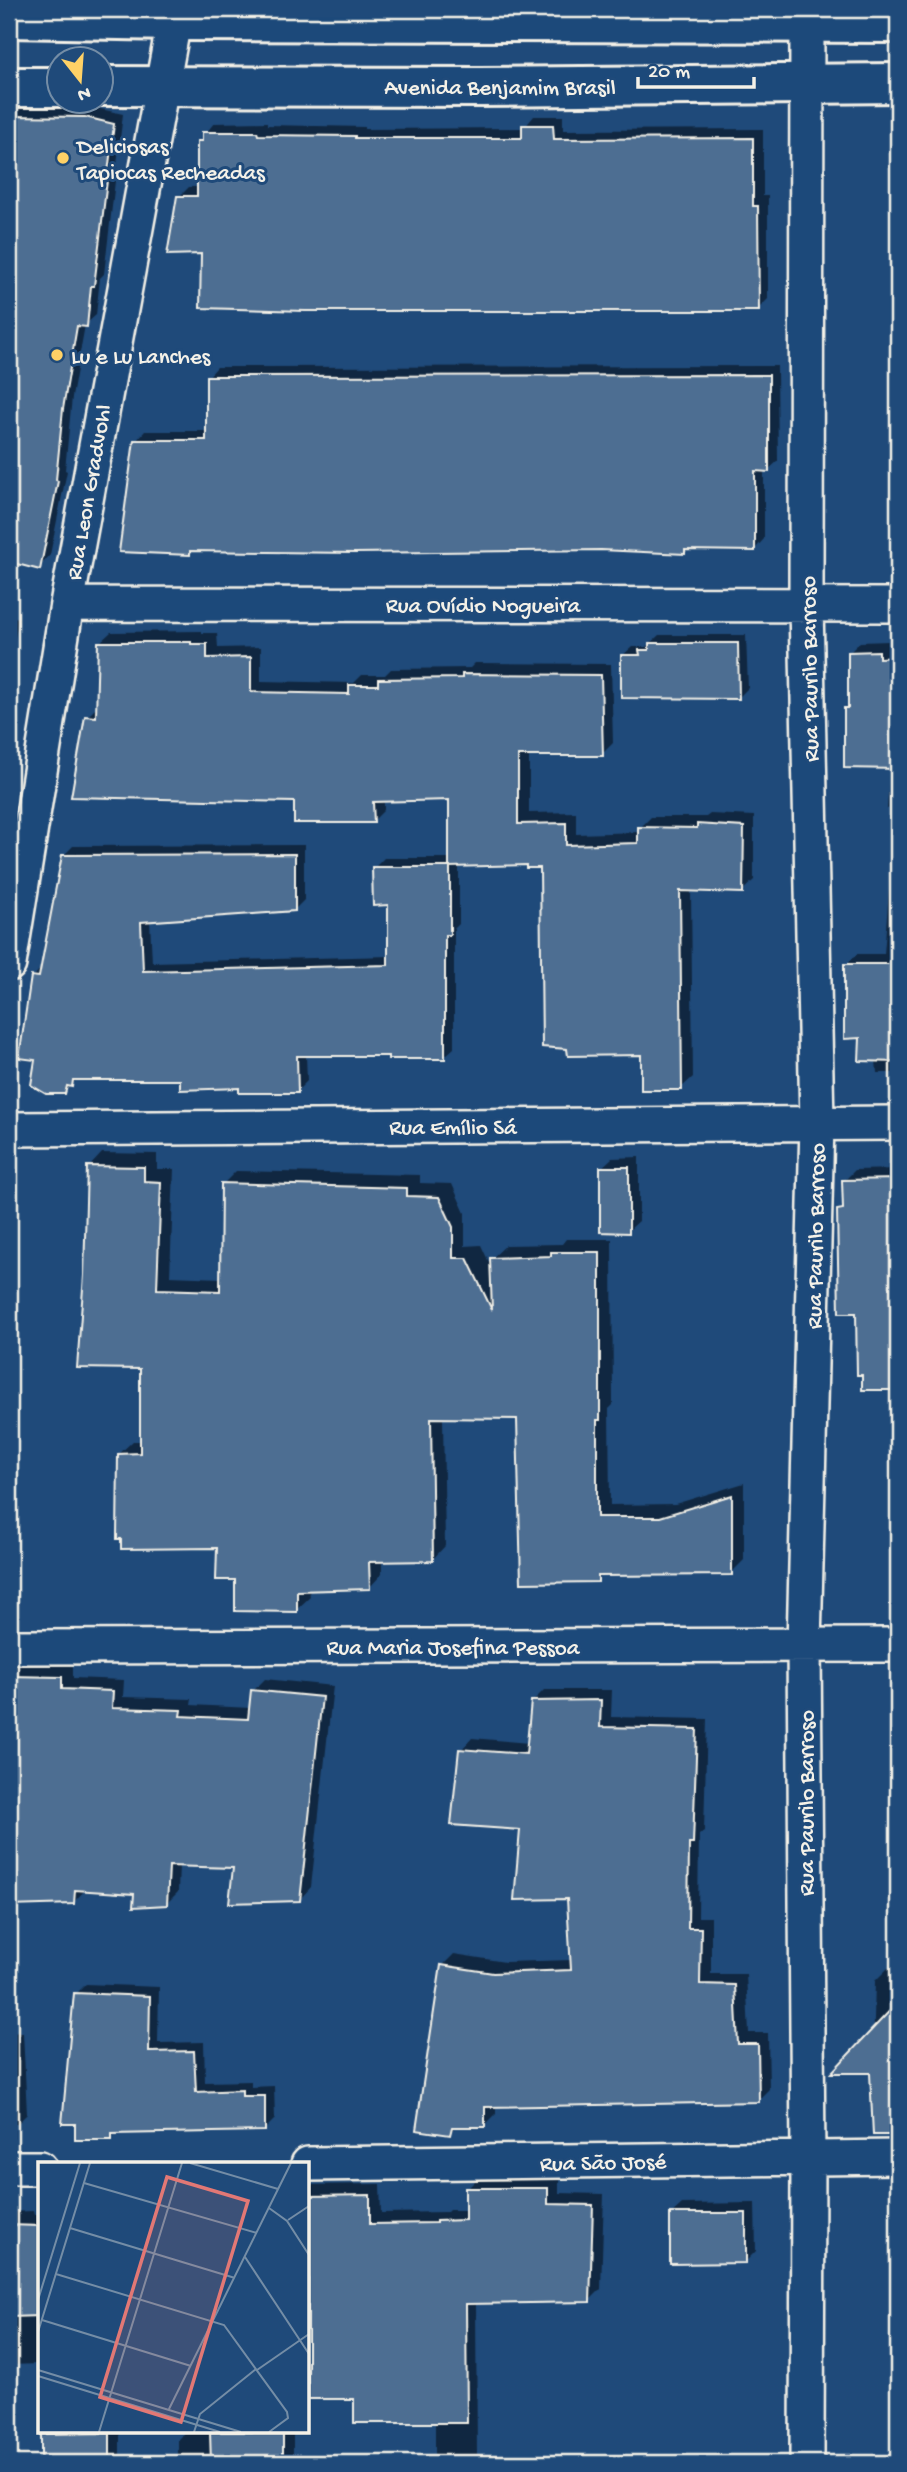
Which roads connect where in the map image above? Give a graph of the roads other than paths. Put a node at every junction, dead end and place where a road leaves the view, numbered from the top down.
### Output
1 (807, 16) edge
2 (9, 18) edge
3 (174, 21) junction
4 (898, 23) edge
5 (808, 82) junction
6 (898, 83) edge
7 (116, 86) edge
8 (162, 86) junction
9 (9, 87) edge
10 (46, 87) edge
11 (67, 604) junction
12 (806, 605) junction
13 (898, 605) edge
14 (9, 964) edge
15 (898, 1123) edge
16 (817, 1124) junction
17 (9, 1129) edge
18 (804, 1645) junction
19 (898, 1645) edge
20 (9, 1647) edge
21 (898, 2157) edge
22 (808, 2158) junction
23 (310, 2164) edge
24 (9, 2168) edge
25 (38, 2168) edge
26 (807, 2463) edge

1 - 3 main road
1 - 4 main road
1 - 5 street, Rua Paurilo Barroso
2 - 3 main road
3 - 8 street, Rua Leon Gradvohl
5 - 6 main road, Avenida Benjamim Brasil
5 - 8 main road, Avenida Benjamim Brasil
5 - 12 street, Rua Paurilo Barroso
7 - 8 main road, Avenida Benjamim Brasil
8 - 11 street, Rua Leon Gradvohl
9 - 10 main road
11 - 12 street, Rua Ovídio Nogueira
11 - 14 street, Rua Leon Gradvohl
12 - 13 street, Rua Ovídio Nogueira
12 - 16 street, Rua Paurilo Barroso
15 - 16 street, Rua Emílio Sá
16 - 17 street, Rua Emílio Sá
16 - 18 street, Rua Paurilo Barroso
18 - 19 street, Rua Maria Josefina Pessoa
18 - 20 street, Rua Maria Josefina Pessoa
18 - 22 street, Rua Paurilo Barroso
21 - 22 street, Rua São José
22 - 23 street, Rua São José
22 - 26 street, Rua Paurilo Barroso
24 - 25 street

